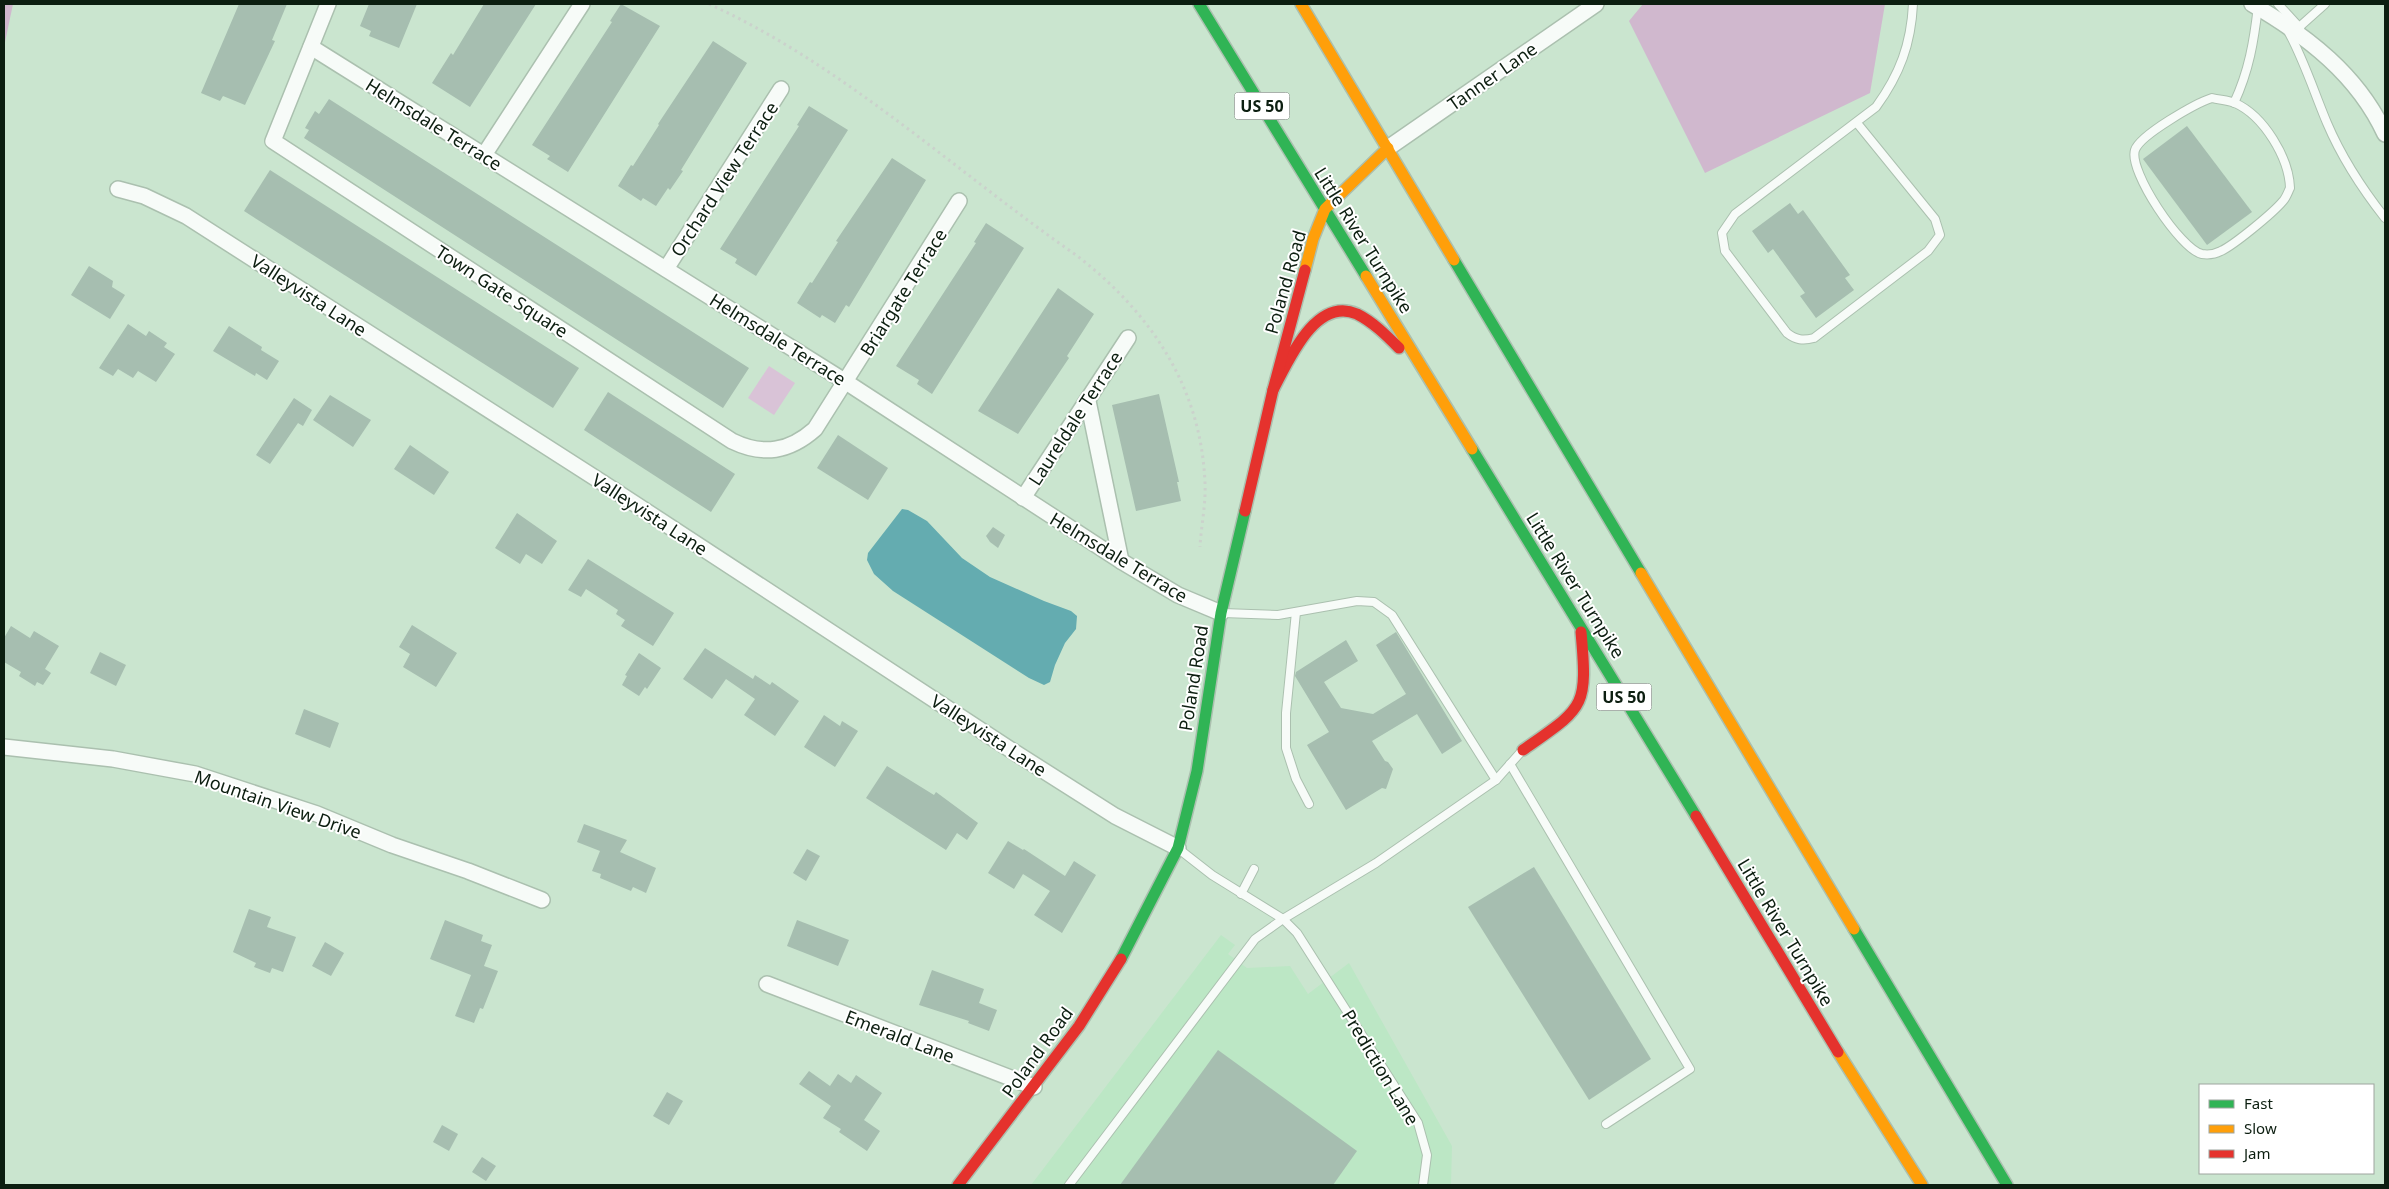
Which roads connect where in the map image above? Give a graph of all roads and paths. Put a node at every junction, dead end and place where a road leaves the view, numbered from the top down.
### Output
1 (328, 4) edge
2 (582, 4) edge
3 (708, 4) edge
4 (1199, 4) edge
5 (1301, 4) edge
6 (1596, 4) edge
7 (1913, 4) edge
8 (2278, 4) edge
9 (2325, 4) edge
10 (2256, 5) edge
11 (2292, 29) junction
12 (311, 47) junction
13 (781, 89) dead end
14 (2234, 103) junction
15 (2369, 103) junction
16 (2385, 119) edge
17 (1857, 123) junction
18 (2385, 134) edge
19 (1388, 148) junction
20 (484, 155) junction
21 (118, 189) dead end
22 (959, 201) dead end
23 (1326, 209) junction
24 (2385, 218) edge
25 (666, 269) junction
26 (1128, 338) dead end
27 (846, 382) junction
28 (1273, 390) junction
29 (1442, 400) junction
30 (1088, 401) junction
31 (1023, 498) junction
32 (1200, 548) dead end
33 (1121, 561) junction
34 (1296, 612) junction
35 (1221, 613) junction
36 (1580, 628) junction
37 (4, 747) edge
38 (1523, 750) joint
39 (1510, 764) junction
40 (1496, 780) junction
41 (1309, 804) dead end
42 (1178, 848) junction
43 (1254, 869) dead end
44 (1241, 894) junction
45 (542, 900) dead end
46 (1283, 920) junction
47 (767, 984) dead end
48 (1034, 1087) junction
49 (1606, 1124) dead end
50 (958, 1185) edge
51 (1069, 1185) edge
52 (1423, 1185) edge
53 (1922, 1185) edge
54 (2007, 1185) edge

1 - 12 street, Town Gate Square
2 - 20 street
3 - 32 path
4 - 23 main road, Little River Turnpike / US 50
5 - 19 main road
6 - 19 street, Tanner Lane
7 - 17 lane
8 - 11 lane
9 - 11 lane
10 - 11 street
10 - 14 lane
11 - 15 street
11 - 24 lane
12 - 20 street, Helmsdale Terrace
12 - 27 street, Town Gate Square
13 - 25 street, Orchard View Terrace
14 - 14 lane
15 - 16 street
15 - 18 street
17 - 17 lane
19 - 23 main road, Poland Road
19 - 54 main road
20 - 25 street, Helmsdale Terrace
21 - 42 street, Valleyvista Lane
22 - 27 street, Briargate Terrace
23 - 28 main road, Poland Road
23 - 29 main road, Little River Turnpike / US 50
25 - 27 street, Helmsdale Terrace
26 - 30 street, Laureldale Terrace
27 - 31 street, Helmsdale Terrace
28 - 29 main road
28 - 35 main road, Poland Road
29 - 36 main road, Little River Turnpike / US 50
30 - 31 street, Laureldale Terrace
30 - 33 street
31 - 33 street, Helmsdale Terrace
33 - 35 street, Helmsdale Terrace
34 - 35 lane
34 - 40 lane
34 - 41 lane
35 - 42 main road, Poland Road
36 - 38 main road
36 - 53 main road, Little River Turnpike / US 50
37 - 45 street, Mountain View Drive
38 - 39 lane
39 - 40 lane
39 - 49 lane
40 - 46 lane
42 - 44 lane, Prediction Lane
42 - 48 main road, Poland Road
43 - 44 lane
44 - 46 lane, Prediction Lane
46 - 51 lane
46 - 52 lane, Prediction Lane
47 - 48 street, Emerald Lane
48 - 50 main road, Poland Road

